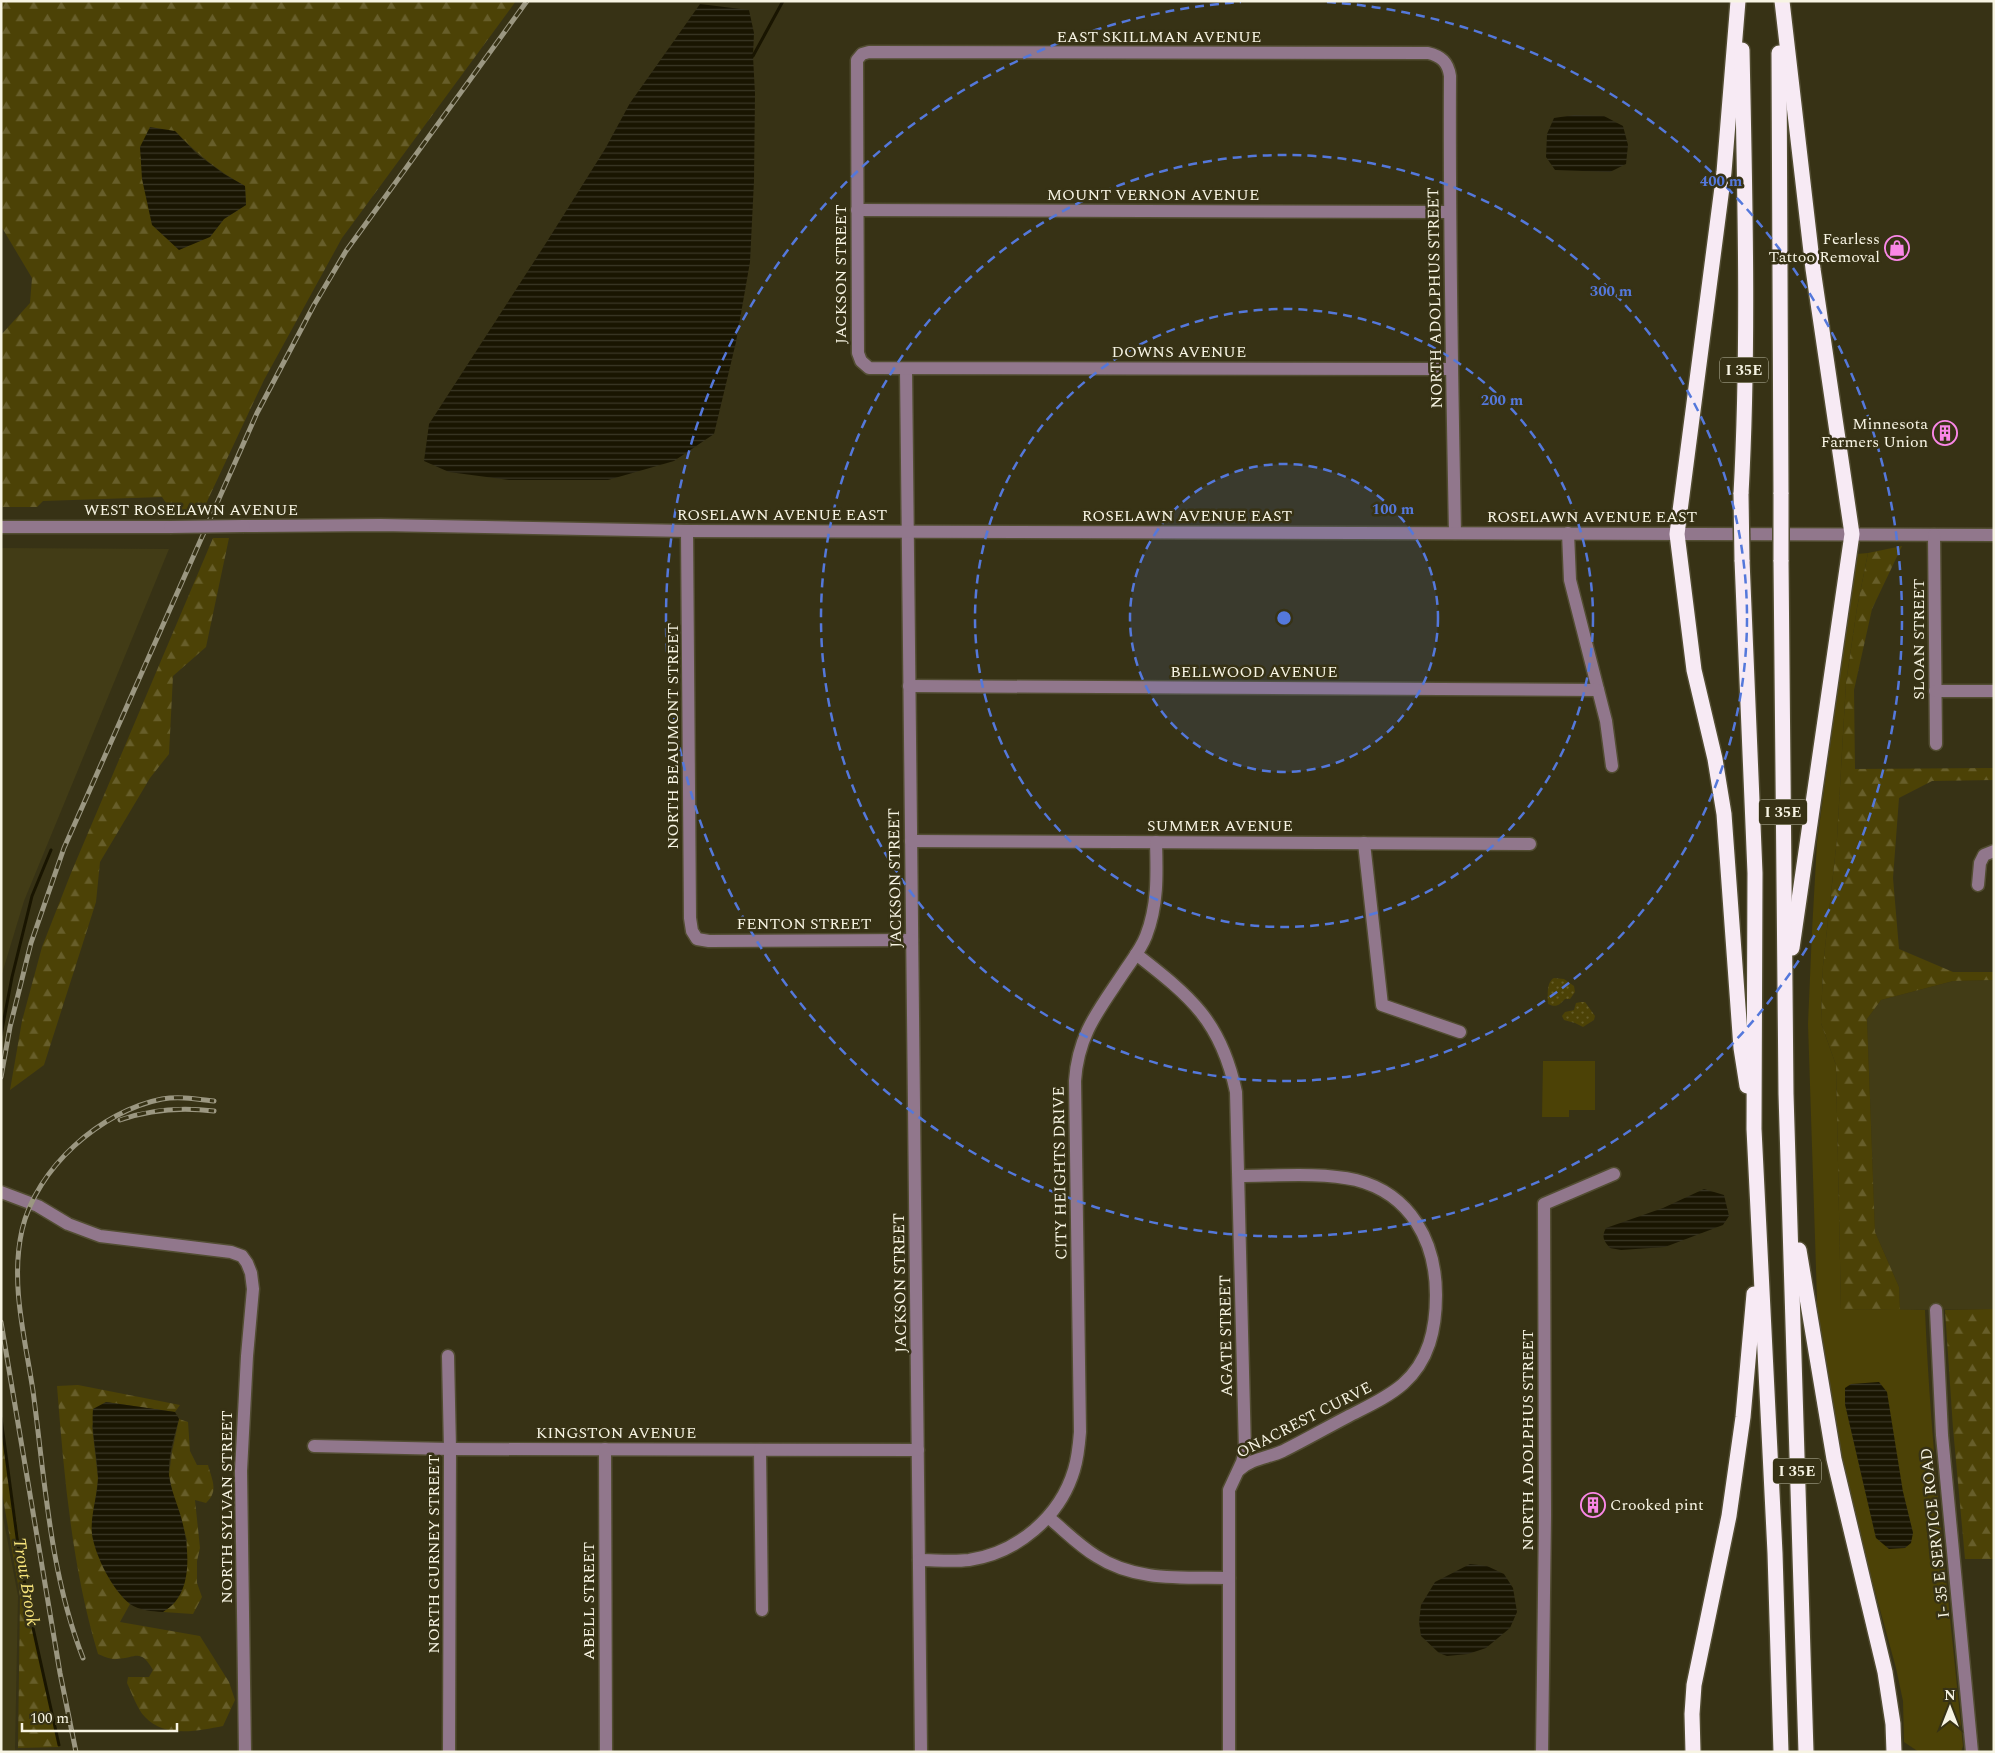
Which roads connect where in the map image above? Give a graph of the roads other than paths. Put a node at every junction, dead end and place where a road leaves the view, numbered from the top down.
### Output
1 (1740, 1) edge
2 (1780, 1) edge
3 (869, 52) joint
4 (1446, 64) joint
5 (857, 210) junction
6 (1449, 212) junction
7 (906, 368) junction
8 (1452, 368) junction
9 (381, 525) joint
10 (1, 527) edge
11 (687, 531) junction
12 (908, 531) junction
13 (1455, 533) junction
14 (1568, 533) junction
15 (1677, 534) junction
16 (1852, 534) junction
17 (1934, 534) junction
18 (1994, 535) edge
19 (909, 686) junction
20 (1598, 690) junction
21 (1935, 691) junction
22 (1994, 691) edge
23 (1936, 744) dead end
24 (1612, 766) dead end
25 (911, 841) junction
26 (1156, 842) junction
27 (1364, 843) junction
28 (1530, 844) dead end
29 (1994, 851) edge
30 (1978, 885) dead end
31 (697, 939) joint
32 (912, 940) junction
33 (1136, 954) junction
34 (1785, 997) junction
35 (1460, 1032) dead end
36 (1754, 1129) junction
37 (1614, 1174) dead end
38 (1238, 1176) junction
39 (1789, 1189) junction
40 (1, 1192) edge
41 (1758, 1230) junction
42 (1936, 1310) dead end
43 (448, 1356) dead end
44 (314, 1446) dead end
45 (450, 1449) junction
46 (605, 1450) junction
47 (760, 1450) junction
48 (918, 1450) junction
49 (1237, 1472) junction
50 (1048, 1517) junction
51 (919, 1560) junction
52 (1229, 1578) junction
53 (762, 1610) dead end
54 (245, 1752) edge
55 (450, 1752) edge
56 (606, 1752) edge
57 (921, 1752) edge
58 (1229, 1752) edge
59 (1542, 1752) edge
60 (1693, 1752) edge
61 (1781, 1752) edge
62 (1806, 1752) edge
63 (1894, 1752) edge
64 (1972, 1752) edge

1 - 15 highway
1 - 36 highway, I 35E, bridge
2 - 16 highway
2 - 34 highway, I 35E, bridge
3 - 4 street, EAST SKILLMAN AVENUE
3 - 5 street, JACKSON STREET
4 - 6 street, NORTH ADOLPHUS STREET
5 - 6 street, MOUNT VERNON AVENUE
5 - 7 street, JACKSON STREET
6 - 8 street, NORTH ADOLPHUS STREET
7 - 8 street, DOWNS AVENUE
7 - 12 street, JACKSON STREET
8 - 13 street, NORTH ADOLPHUS STREET
9 - 10 street, WEST ROSELAWN AVENUE, bridge
9 - 11 street, ROSELAWN AVENUE EAST
11 - 12 street, ROSELAWN AVENUE EAST
11 - 31 street, NORTH BEAUMONT STREET
12 - 13 street, ROSELAWN AVENUE EAST
12 - 19 street, JACKSON STREET
13 - 14 street, ROSELAWN AVENUE EAST
14 - 15 street, ROSELAWN AVENUE EAST
14 - 20 street
15 - 16 street, ROSELAWN AVENUE EAST
15 - 36 highway
16 - 17 street, ROSELAWN AVENUE EAST
16 - 34 highway
17 - 18 street, ROSELAWN AVENUE EAST
17 - 21 street, SLOAN STREET
19 - 20 street, BELLWOOD AVENUE
19 - 25 street, JACKSON STREET
20 - 24 street
21 - 22 street
21 - 23 street, SLOAN STREET
25 - 26 street, SUMMER AVENUE
25 - 32 street, JACKSON STREET
26 - 27 street, SUMMER AVENUE
26 - 33 street, CITY HEIGHTS DRIVE
27 - 28 street, SUMMER AVENUE
27 - 35 street
29 - 30 street
31 - 32 street, FENTON STREET
32 - 48 street, JACKSON STREET
33 - 38 street, AGATE STREET
33 - 50 street, CITY HEIGHTS DRIVE
34 - 39 highway, I 35E
36 - 41 highway, I 35E
37 - 59 street, NORTH ADOLPHUS STREET
38 - 49 street, AGATE STREET
38 - 49 street, ONACREST CURVE
39 - 62 highway, I 35E
39 - 63 highway
40 - 54 street, NORTH SYLVAN STREET
41 - 60 highway
41 - 61 highway, I 35E
42 - 64 street, I- 35 E SERVICE ROAD
43 - 45 street, NORTH GURNEY STREET
44 - 45 street, KINGSTON AVENUE
45 - 46 street, KINGSTON AVENUE
45 - 55 street, NORTH GURNEY STREET
46 - 47 street, KINGSTON AVENUE
46 - 56 street, ABELL STREET
47 - 48 street, KINGSTON AVENUE
47 - 53 street
48 - 51 street, JACKSON STREET
49 - 52 street, AGATE STREET
50 - 51 street
50 - 52 street
51 - 57 street, JACKSON STREET
52 - 58 street, AGATE STREET

